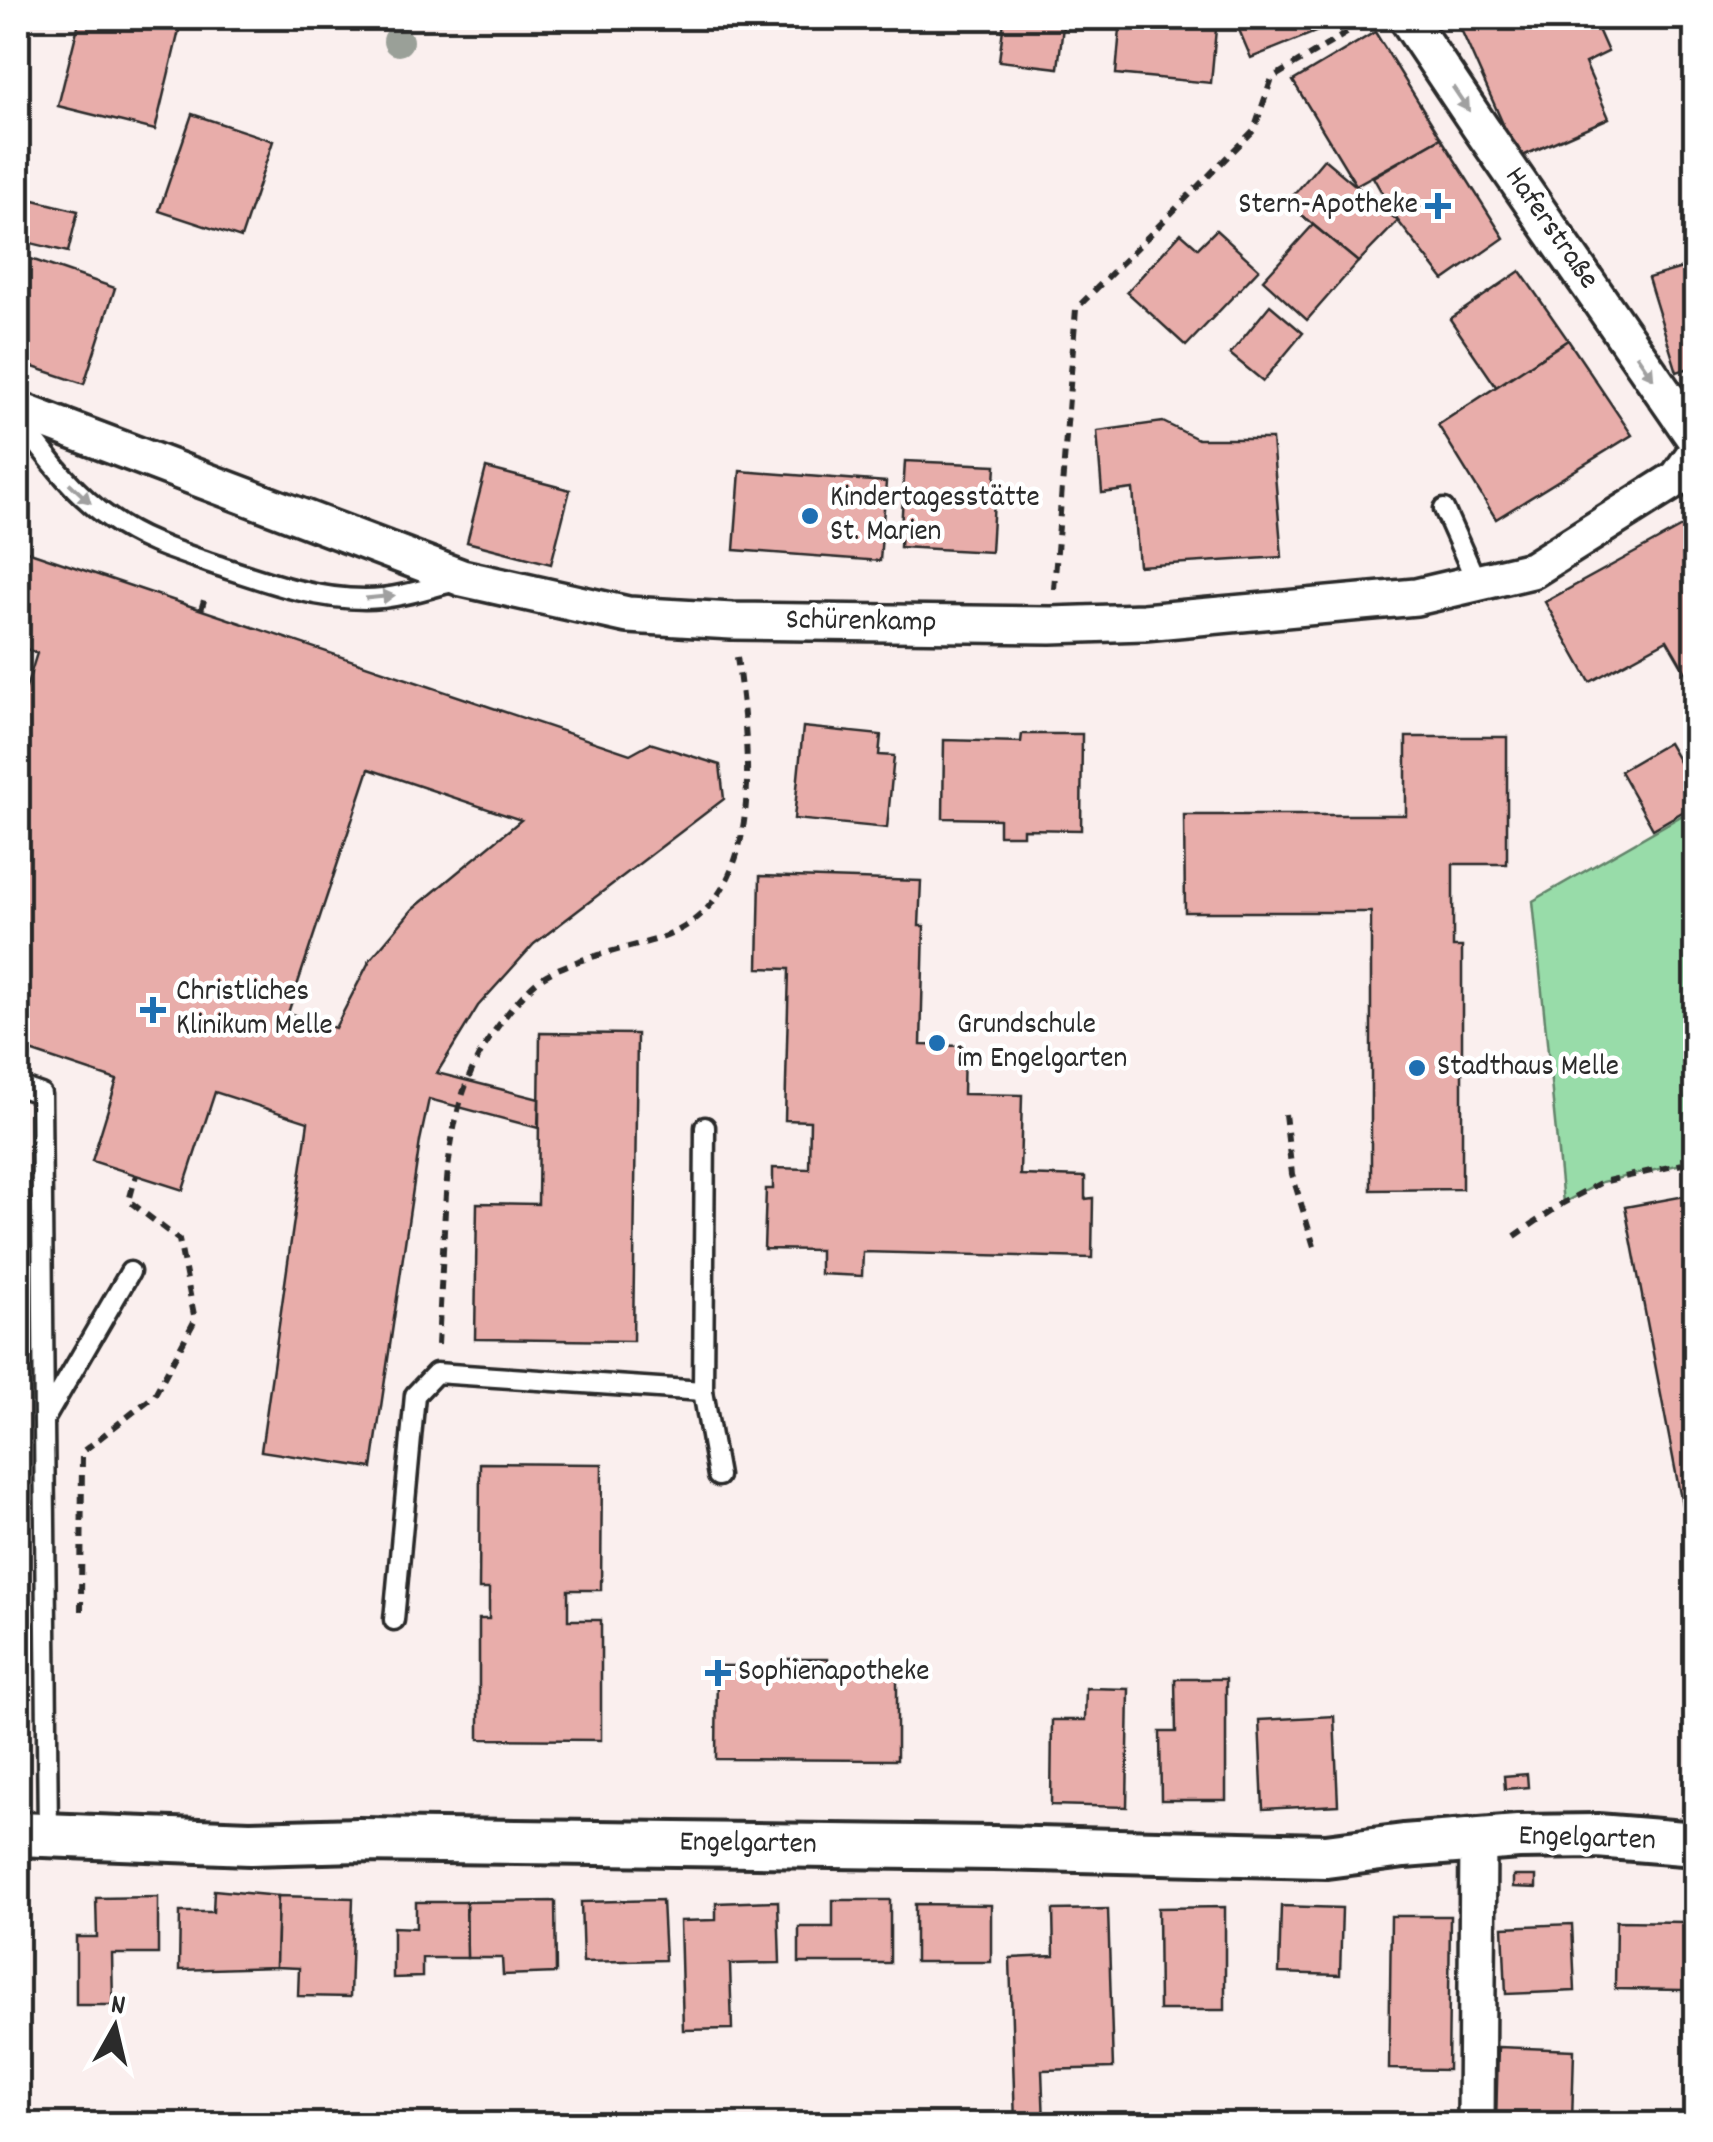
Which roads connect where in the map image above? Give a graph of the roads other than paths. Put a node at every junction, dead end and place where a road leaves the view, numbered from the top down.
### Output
1 (1408, 18) edge
2 (18, 410) edge
3 (18, 418) edge
4 (1696, 440) edge
5 (1696, 452) edge
6 (1444, 509) dead end
7 (462, 578) junction
8 (1476, 583) junction
9 (18, 1086) edge
10 (705, 1127) dead end
11 (130, 1272) dead end
12 (703, 1391) junction
13 (44, 1420) junction
14 (718, 1476) dead end
15 (394, 1620) dead end
16 (33, 1835) edge
17 (1478, 1840) junction
18 (1696, 1844) edge
19 (1476, 2124) edge

1 -> 4 street, Haferstraße
2 - 7 street, Schürenkamp
3 -> 7 lane
5 - 8 street, Schürenkamp
6 - 8 lane
7 - 8 street, Schürenkamp
9 - 13 lane
10 - 12 lane
11 - 13 lane
12 - 14 lane
12 - 15 lane
13 - 16 lane
16 - 17 street, Engelgarten
17 - 18 street, Engelgarten
17 - 19 street, Engelgarten

